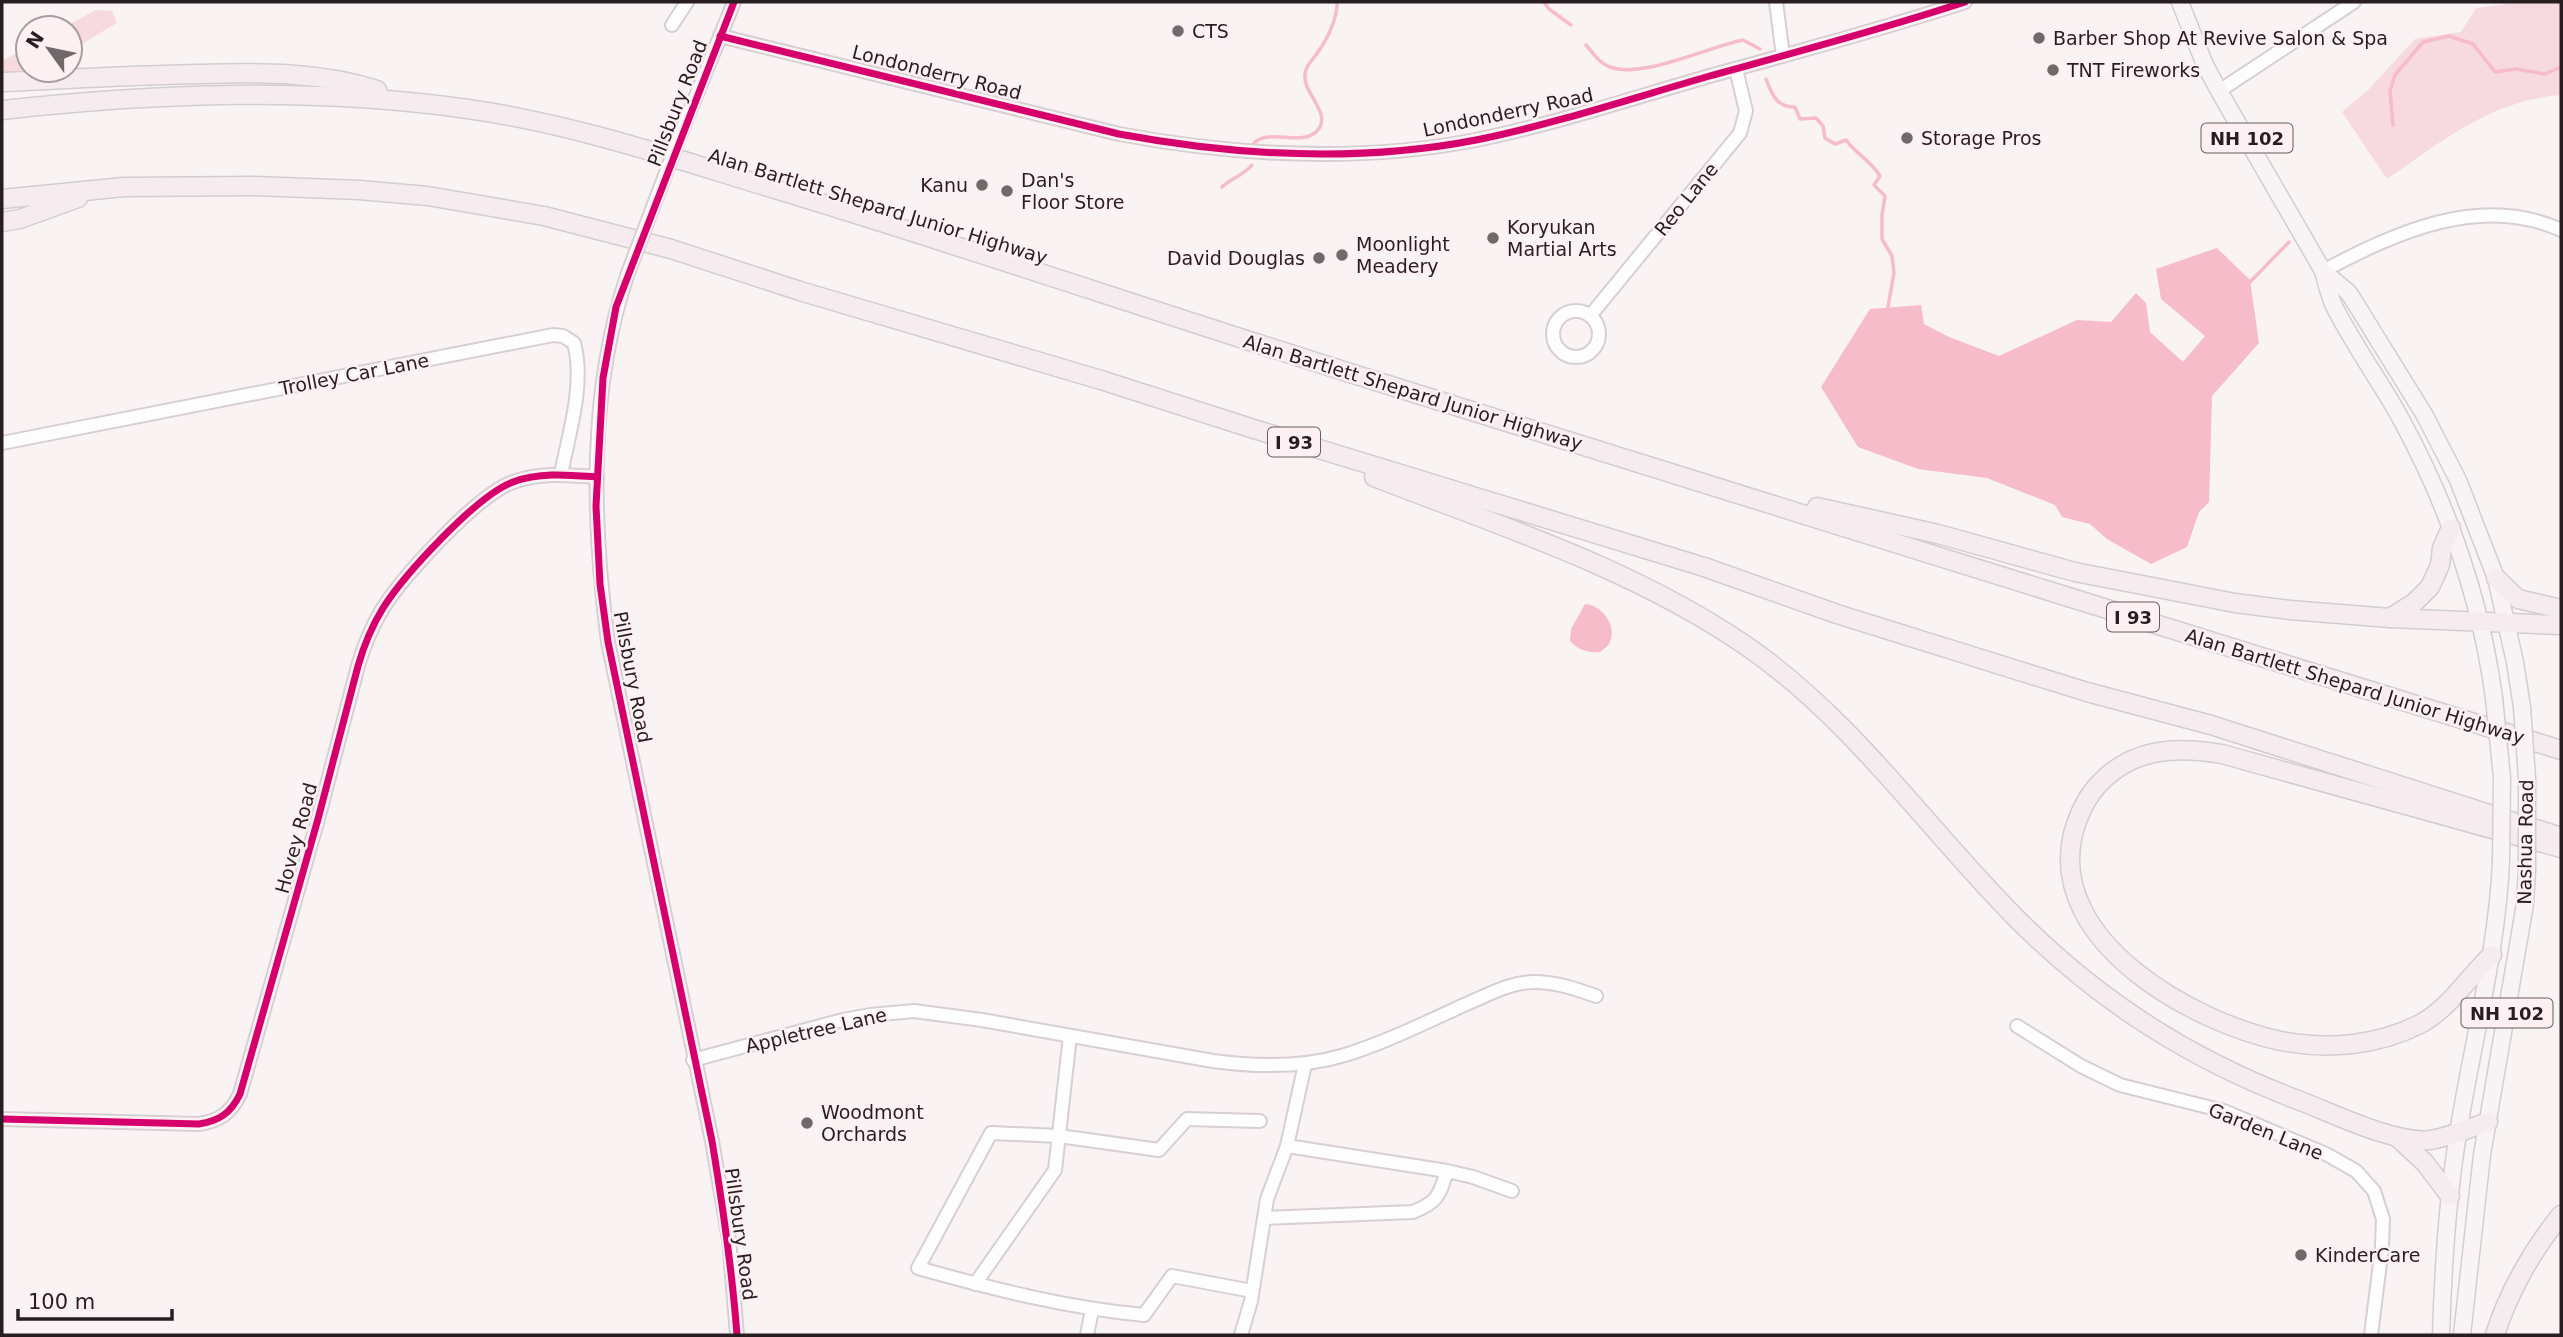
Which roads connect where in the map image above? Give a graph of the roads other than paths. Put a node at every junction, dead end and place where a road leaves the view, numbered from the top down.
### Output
1 (687, 2) edge
2 (734, 2) edge
3 (1776, 2) edge
4 (1965, 2) edge
5 (2180, 2) edge
6 (2354, 2) edge
7 (672, 25) dead end
8 (720, 36) junction
9 (1783, 56) junction
10 (1736, 69) junction
11 (2, 82) edge
12 (2219, 91) junction
13 (413, 103) junction
14 (2, 110) edge
15 (102, 189) junction
16 (2, 199) edge
17 (2, 222) edge
18 (2561, 230) edge
19 (2323, 271) junction
20 (1590, 316) dead end
21 (1257, 430) junction
22 (2, 443) edge
23 (561, 474) junction
24 (597, 477) junction
25 (1705, 483) junction
26 (2451, 527) junction
27 (2496, 578) junction
28 (2561, 609) edge
29 (2390, 618) junction
30 (2481, 622) junction
31 (2507, 623) junction
32 (2561, 625) edge
33 (2561, 750) edge
34 (2561, 837) edge
35 (2561, 848) edge
36 (2491, 955) junction
37 (1596, 996) dead end
38 (2017, 1026) dead end
39 (1070, 1036) junction
40 (693, 1060) junction
41 (1305, 1064) junction
42 (2, 1119) edge
43 (1260, 1121) dead end
44 (2488, 1122) junction
45 (2458, 1132) junction
46 (1059, 1136) junction
47 (2398, 1137) junction
48 (1287, 1146) junction
49 (1447, 1171) junction
50 (1513, 1191) dead end
51 (2450, 1196) junction
52 (2561, 1215) edge
53 (1264, 1218) junction
54 (975, 1284) junction
55 (1252, 1292) junction
56 (1092, 1310) junction
57 (737, 1335) edge
58 (1087, 1335) edge
59 (1241, 1335) edge
60 (2371, 1335) edge
61 (2441, 1335) edge
62 (2462, 1335) edge
63 (2495, 1335) edge

1 - 7 street
2 - 8 street, Pillsbury Road
3 - 9 street
4 - 9 street, Londonderry Road
5 - 12 main road, Nashua Road / NH 102
6 - 12 street
8 - 10 street, Londonderry Road
8 - 24 street, Pillsbury Road, bridge
9 - 10 street, Londonderry Road
10 - 20 street, Reo Lane
11 - 13 highway
12 - 19 main road, Nashua Road / NH 102
13 - 14 highway, Alan Bartlett Shepard Junior Highway / I 93
13 - 25 highway, Alan Bartlett Shepard Junior Highway / I 93
15 - 16 highway, I 93
15 - 17 highway
15 - 21 highway, I 93
18 - 19 street
19 - 26 main road, Nashua Road / NH 102
19 - 27 main road, Nashua Road / NH 102
21 - 34 highway, I 93
21 - 47 highway
22 - 23 street, Trolley Car Lane
23 - 24 street, Hovey Road
23 - 42 street, Hovey Road
24 - 40 street, Pillsbury Road
25 - 29 highway
25 - 33 highway, Alan Bartlett Shepard Junior Highway / I 93
26 - 29 highway
26 - 30 main road, Nashua Road / NH 102
27 - 28 highway
27 - 31 main road, Nashua Road / NH 102
29 - 30 highway
30 - 31 highway
30 - 36 main road, Nashua Road / NH 102, bridge
31 - 32 highway
31 - 44 main road, Nashua Road / NH 102, bridge
35 - 36 highway
36 - 45 main road, Nashua Road / NH 102
37 - 41 street, Appletree Lane
38 - 60 street, Garden Lane
39 - 40 street, Appletree Lane
39 - 41 street, Appletree Lane
39 - 46 street
40 - 57 street, Pillsbury Road
41 - 48 street
43 - 46 street
44 - 45 highway
44 - 62 main road, Nashua Road / NH 102
45 - 47 highway
45 - 51 main road, Nashua Road / NH 102
46 - 54 street
46 - 54 street
47 - 51 highway
48 - 49 street
48 - 53 street
49 - 50 street
49 - 53 street
51 - 61 main road, Nashua Road / NH 102
52 - 63 highway
53 - 55 street
54 - 56 street
55 - 56 street
55 - 59 street
56 - 58 street

